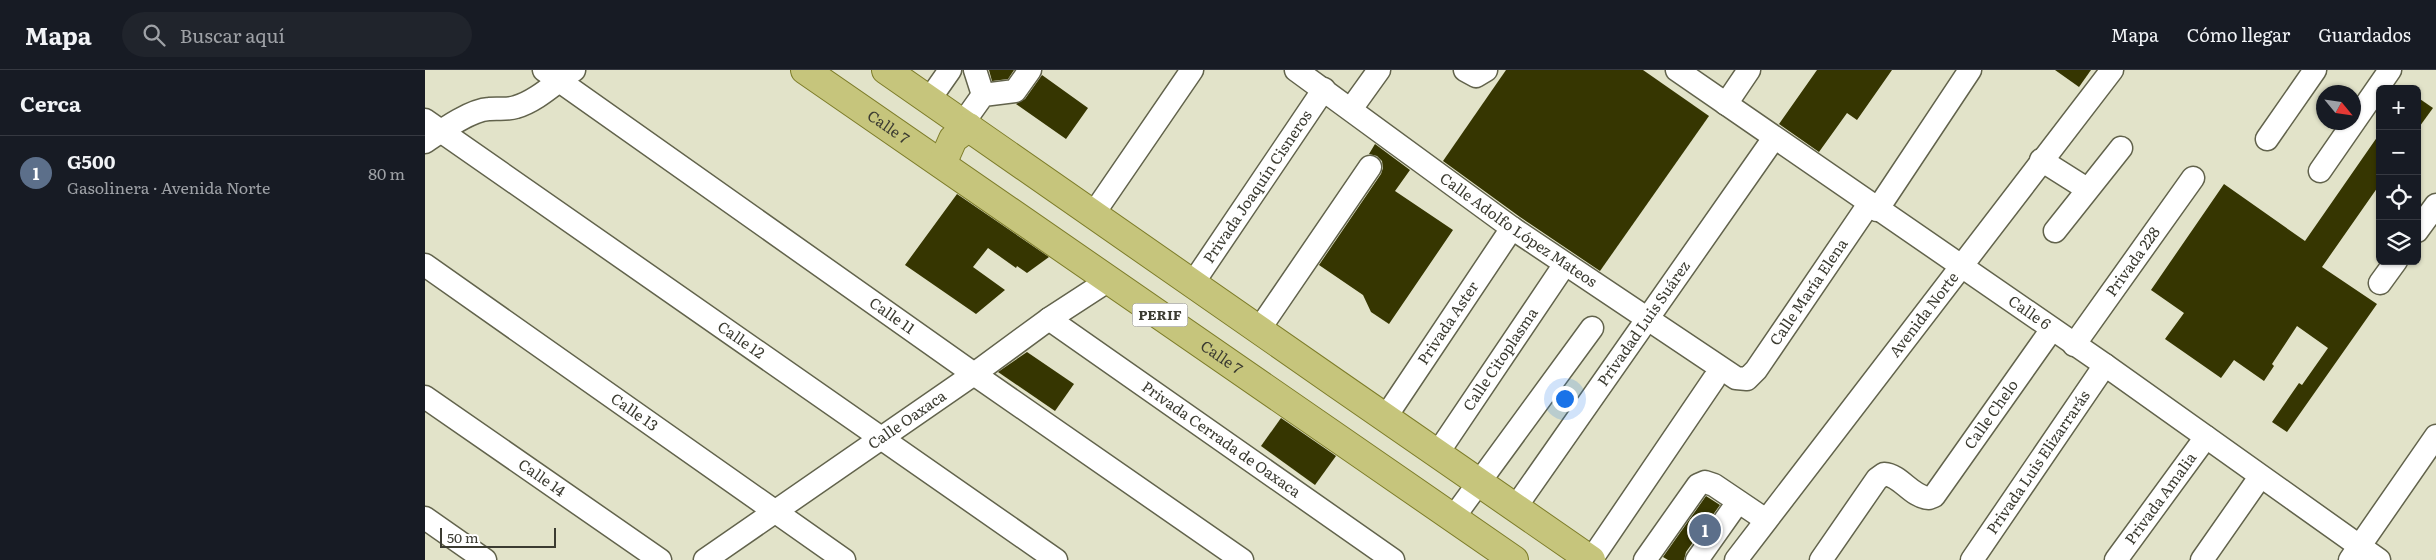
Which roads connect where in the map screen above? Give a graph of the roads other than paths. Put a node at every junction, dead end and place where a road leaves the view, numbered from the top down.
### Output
1 (805, 70) edge
2 (886, 70) edge
3 (950, 70) edge
4 (975, 70) edge
5 (1030, 70) edge
6 (1192, 70) edge
7 (1296, 70) edge
8 (1379, 70) edge
9 (1465, 70) edge
10 (1486, 70) edge
11 (1677, 70) edge
12 (1749, 70) edge
13 (1970, 70) edge
14 (2112, 70) edge
15 (2299, 70) edge
16 (2315, 70) edge
17 (2390, 70) edge
18 (559, 73) edge
19 (1324, 89) junction
20 (983, 95) junction
21 (929, 100) junction
22 (1726, 104) junction
23 (1351, 109) junction
24 (966, 125) junction
25 (430, 131) edge
26 (1774, 138) junction
27 (2121, 148) dead end
28 (2041, 160) junction
29 (942, 164) junction
30 (1370, 167) dead end
31 (2320, 171) dead end
32 (2193, 178) dead end
33 (2087, 189) junction
34 (2436, 205) edge
35 (1873, 207) junction
36 (1094, 213) junction
37 (2421, 226) edge
38 (1512, 228) junction
39 (2055, 231) dead end
40 (1565, 264) junction
41 (425, 265) edge
42 (2393, 265) edge
43 (1961, 268) junction
44 (1109, 280) junction
45 (1193, 283) junction
46 (2380, 283) dead end
47 (1049, 319) junction
48 (1646, 319) junction
49 (1591, 328) dead end
50 (2052, 329) junction
51 (1258, 331) junction
52 (2074, 345) junction
53 (2105, 365) junction
54 (974, 374) junction
55 (1714, 379) dead end
56 (1747, 379) joint
57 (425, 397) edge
58 (1385, 418) junction
59 (2436, 436) edge
60 (2206, 437) junction
61 (881, 439) junction
62 (1437, 454) junction
63 (2260, 477) junction
64 (1479, 483) junction
65 (1738, 502) junction
66 (1515, 508) junction
67 (775, 511) junction
68 (425, 518) edge
69 (1453, 518) junction
70 (1766, 520) junction
71 (2354, 553) edge
72 (485, 560) edge
73 (660, 560) edge
74 (705, 560) edge
75 (844, 560) edge
76 (1056, 560) edge
77 (1242, 560) edge
78 (1393, 560) edge
79 (1514, 560) edge
80 (1591, 560) edge
81 (1645, 560) edge
82 (1697, 560) edge
83 (1736, 560) edge
84 (1821, 560) edge
85 (1972, 560) edge
86 (2116, 560) edge
87 (2202, 560) edge
88 (2379, 560) edge

1 - 29 main road, Calle 7 / PERIF
2 - 21 main road, PERIF
3 - 21 street
4 - 20 street
5 - 20 street
6 - 36 street
7 - 19 street, Calle Adolfo López Mateos
8 - 23 street
9 - 10 street
11 - 22 street, Calle 6
12 - 22 street
13 - 35 street, Calle María Elena
14 - 28 street, Avenida Norte
15 - 16 street
17 - 31 street
18 - 25 street
18 - 54 street, Calle 11
19 - 23 street, Calle Adolfo López Mateos
19 - 45 street, Privada Joaquín Cisneros
20 - 24 street
21 - 24 main road, PERIF
22 - 26 street, Calle 6
23 - 38 street, Calle Adolfo López Mateos
24 - 29 main road
24 - 36 main road, PERIF
25 - 61 street, Calle 12
26 - 35 street, Calle 6
26 - 48 street, Privadad Luis Suárez
27 - 33 street
28 - 33 street
28 - 43 street, Avenida Norte
29 - 44 main road, Calle 7 / PERIF
30 - 51 street
32 - 52 street, Privada 228
33 - 39 street
34 - 37 street
35 - 43 street, Calle 6
35 - 56 street, Calle María Elena
36 - 45 main road, PERIF
38 - 40 street, Calle Adolfo López Mateos
38 - 58 street, Privada Aster
40 - 48 street, Calle Adolfo López Mateos
40 - 62 street, Calle Citoplasma
41 - 67 street, Calle 13
42 - 46 street
43 - 50 street, Calle 6
43 - 70 street, Avenida Norte
44 - 47 street, Calle Oaxaca
44 - 69 main road, Calle 7 / PERIF
45 - 51 main road, PERIF
47 - 54 street, Calle Oaxaca
47 - 78 street, Privada Cerrada de Oaxaca
48 - 56 street, Calle Adolfo López Mateos
48 - 66 street, Privadad Luis Suárez
49 - 64 street
50 - 52 street, Calle 6
50 - 84 street, Calle Chelo
51 - 58 main road, PERIF
52 - 53 street, Calle 6
53 - 60 street, Calle 6
53 - 85 street, Privada Luis Elizarrarás
54 - 61 street, Calle Oaxaca
54 - 77 street, Calle 11
55 - 80 street
57 - 73 street, Calle 14
58 - 62 main road, PERIF
59 - 71 street
60 - 63 street, Calle 6
60 - 86 street, Privada Amalia
61 - 67 street, Calle Oaxaca
61 - 76 street, Calle 12
62 - 64 main road, PERIF
63 - 71 street, Calle 6
63 - 87 street
64 - 66 main road, PERIF
64 - 69 street
65 - 70 street
65 - 81 street
65 - 82 street
66 - 80 main road, PERIF
67 - 74 street, Calle Oaxaca
67 - 75 street, Calle 13
68 - 72 street
69 - 79 main road, Calle 7 / PERIF
70 - 83 street, Avenida Norte
71 - 88 street, Calle 6

